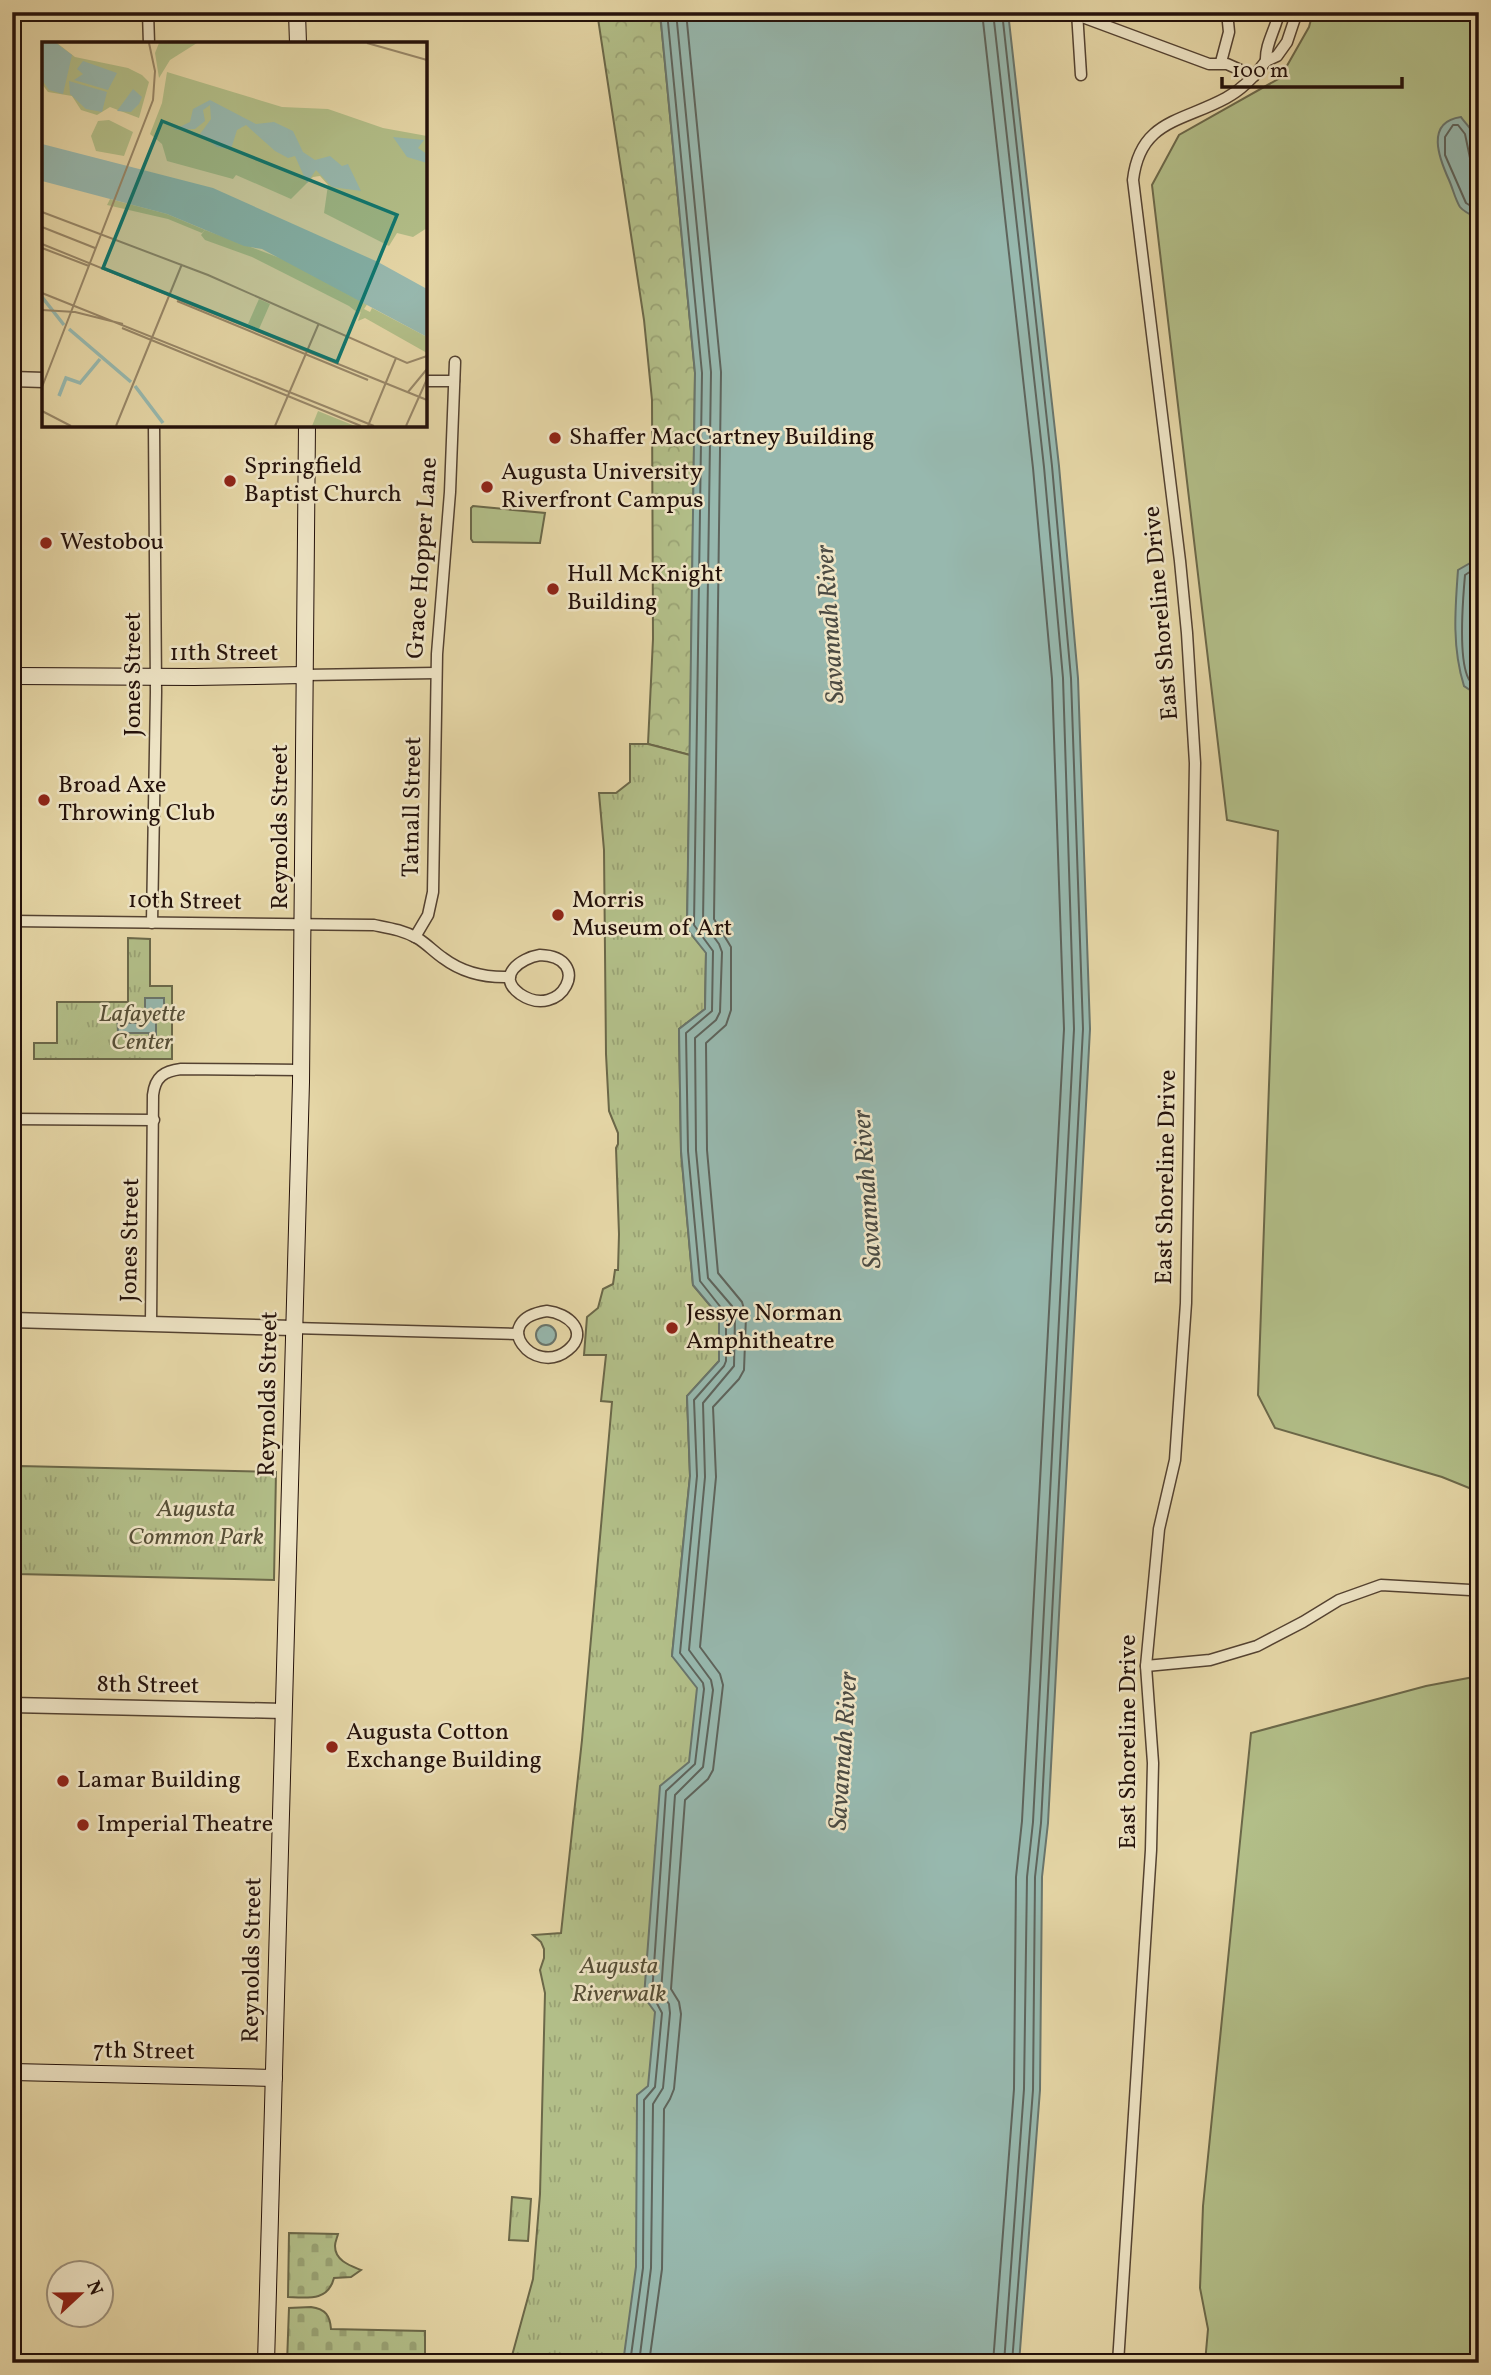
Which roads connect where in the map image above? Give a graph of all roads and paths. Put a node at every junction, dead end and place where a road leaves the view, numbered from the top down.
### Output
1 (148, 12) edge
2 (297, 12) edge
3 (1227, 12) edge
4 (1279, 12) edge
5 (1297, 12) edge
6 (1077, 13) edge
7 (149, 42) edge
8 (298, 42) edge
9 (1266, 61) junction
10 (1221, 62) junction
11 (1081, 75) dead end
12 (1254, 76) junction
13 (455, 362) dead end
14 (12, 379) edge
15 (42, 380) edge
16 (427, 380) edge
17 (454, 381) junction
18 (154, 427) edge
19 (307, 427) edge
20 (436, 673) junction
21 (305, 675) junction
22 (12, 676) edge
23 (156, 677) junction
24 (12, 921) edge
25 (152, 923) junction
26 (303, 925) junction
27 (415, 937) junction
28 (510, 977) junction
29 (301, 1070) junction
30 (12, 1119) edge
31 (154, 1120) junction
32 (12, 1320) edge
33 (151, 1323) junction
34 (293, 1328) junction
35 (517, 1334) junction
36 (1470, 1590) dead end
37 (1146, 1666) junction
38 (12, 1705) edge
39 (283, 1711) junction
40 (12, 2072) edge
41 (274, 2078) junction
42 (266, 2363) edge
43 (1118, 2363) edge

1 - 7 street
2 - 8 main road
3 - 10 street
4 - 9 street
5 - 9 street, East Shoreline Drive
6 - 10 street
6 - 11 street
9 - 12 street, East Shoreline Drive
10 - 12 street
12 - 37 street, East Shoreline Drive
13 - 17 street, Grace Hopper Lane
14 - 15 street
16 - 17 street
17 - 20 street, Grace Hopper Lane
18 - 23 street, Jones Street
19 - 21 main road, Reynolds Street
20 - 21 street, 11th Street
20 - 27 street, Tatnall Street
21 - 23 main road, 11th Street
21 - 26 main road, Reynolds Street
22 - 23 main road, 11th Street
23 - 25 street, Jones Street
24 - 25 street, 10th Street
25 - 26 street, 10th Street
26 - 27 street, 10th Street
26 - 29 main road, Reynolds Street
27 - 28 street, 10th Street
28 - 28 street
29 - 31 street, Jones Street
29 - 34 main road, Reynolds Street
30 - 31 street
31 - 33 street, Jones Street
32 - 33 street
33 - 34 street
34 - 35 street
34 - 39 main road, Reynolds Street
35 - 35 street
36 - 37 street
37 - 43 street, East Shoreline Drive
38 - 39 street, 8th Street
39 - 41 main road, Reynolds Street
40 - 41 main road, 7th Street
41 - 42 main road, Reynolds Street

